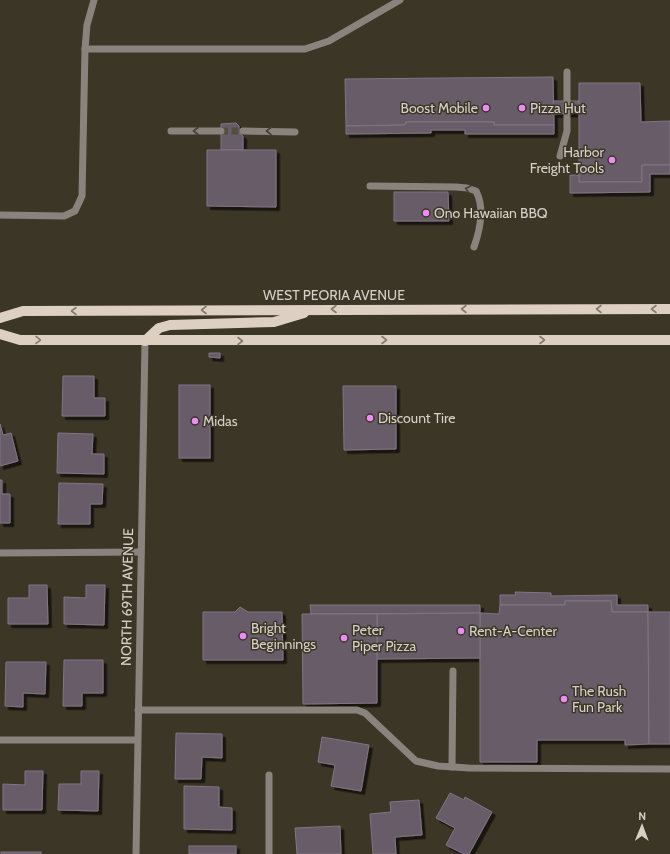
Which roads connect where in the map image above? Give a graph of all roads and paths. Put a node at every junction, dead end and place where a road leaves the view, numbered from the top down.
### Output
1 (94, 0) edge
2 (400, 0) edge
3 (85, 49) junction
4 (567, 72) dead end
5 (171, 131) dead end
6 (221, 131) tunnel mouth
7 (243, 131) tunnel mouth
8 (295, 132) dead end
9 (560, 156) dead end
10 (370, 186) dead end
11 (0, 215) edge
12 (474, 247) dead end
13 (315, 309) junction
14 (670, 309) edge
15 (0, 318) edge
16 (0, 334) edge
17 (670, 340) edge
18 (145, 341) junction
19 (141, 552) junction
20 (0, 553) edge
21 (452, 671) dead end
22 (138, 710) junction
23 (0, 740) edge
24 (137, 740) junction
25 (452, 768) junction
26 (670, 769) edge
27 (270, 775) dead end
28 (136, 854) edge
29 (269, 854) edge

1 - 3 street
2 - 3 street
3 - 11 street
4 - 9 street
6 -> 5 street
8 -> 7 street
12 -> 10 street
14 -> 13 main road, WEST PEORIA AVENUE
13 -> 15 main road, WEST PEORIA AVENUE
13 - 18 main road
16 -> 18 main road
18 -> 17 main road
18 - 19 street, NORTH 69TH AVENUE
19 - 20 street
19 - 22 street, NORTH 69TH AVENUE
21 - 25 street
22 - 24 street, NORTH 69TH AVENUE
22 - 25 street
23 - 24 street
24 - 28 street, NORTH 69TH AVENUE
25 - 26 street
27 - 29 street

